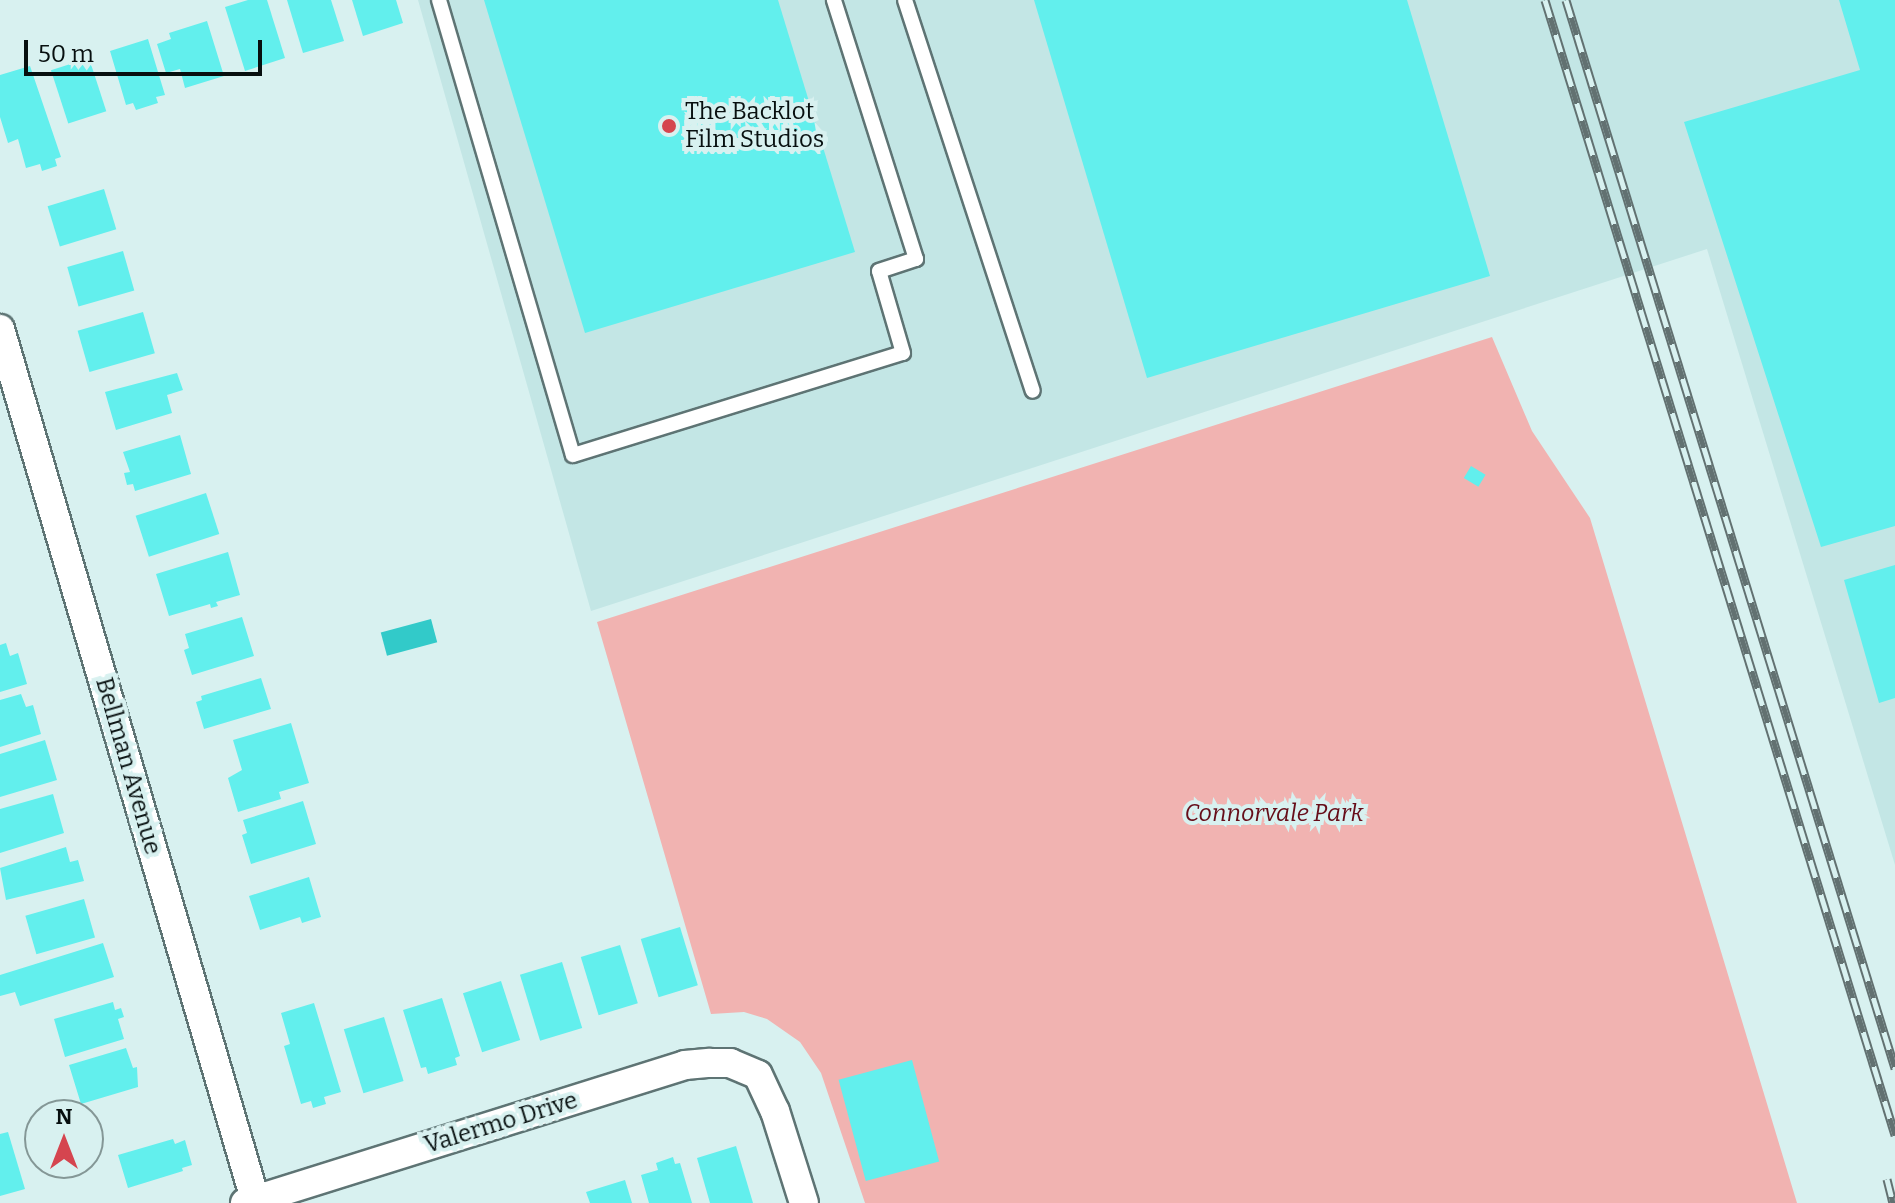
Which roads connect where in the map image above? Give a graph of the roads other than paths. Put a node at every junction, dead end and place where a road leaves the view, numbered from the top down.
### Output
1 (439, 0) edge
2 (834, 0) edge
3 (905, 0) edge
4 (0, 329) edge
5 (1033, 391) dead end
6 (252, 1202) edge
7 (804, 1203) edge

1 - 2 lane
3 - 5 lane
4 - 6 street, Bellman Avenue
6 - 7 street, Valermo Drive

